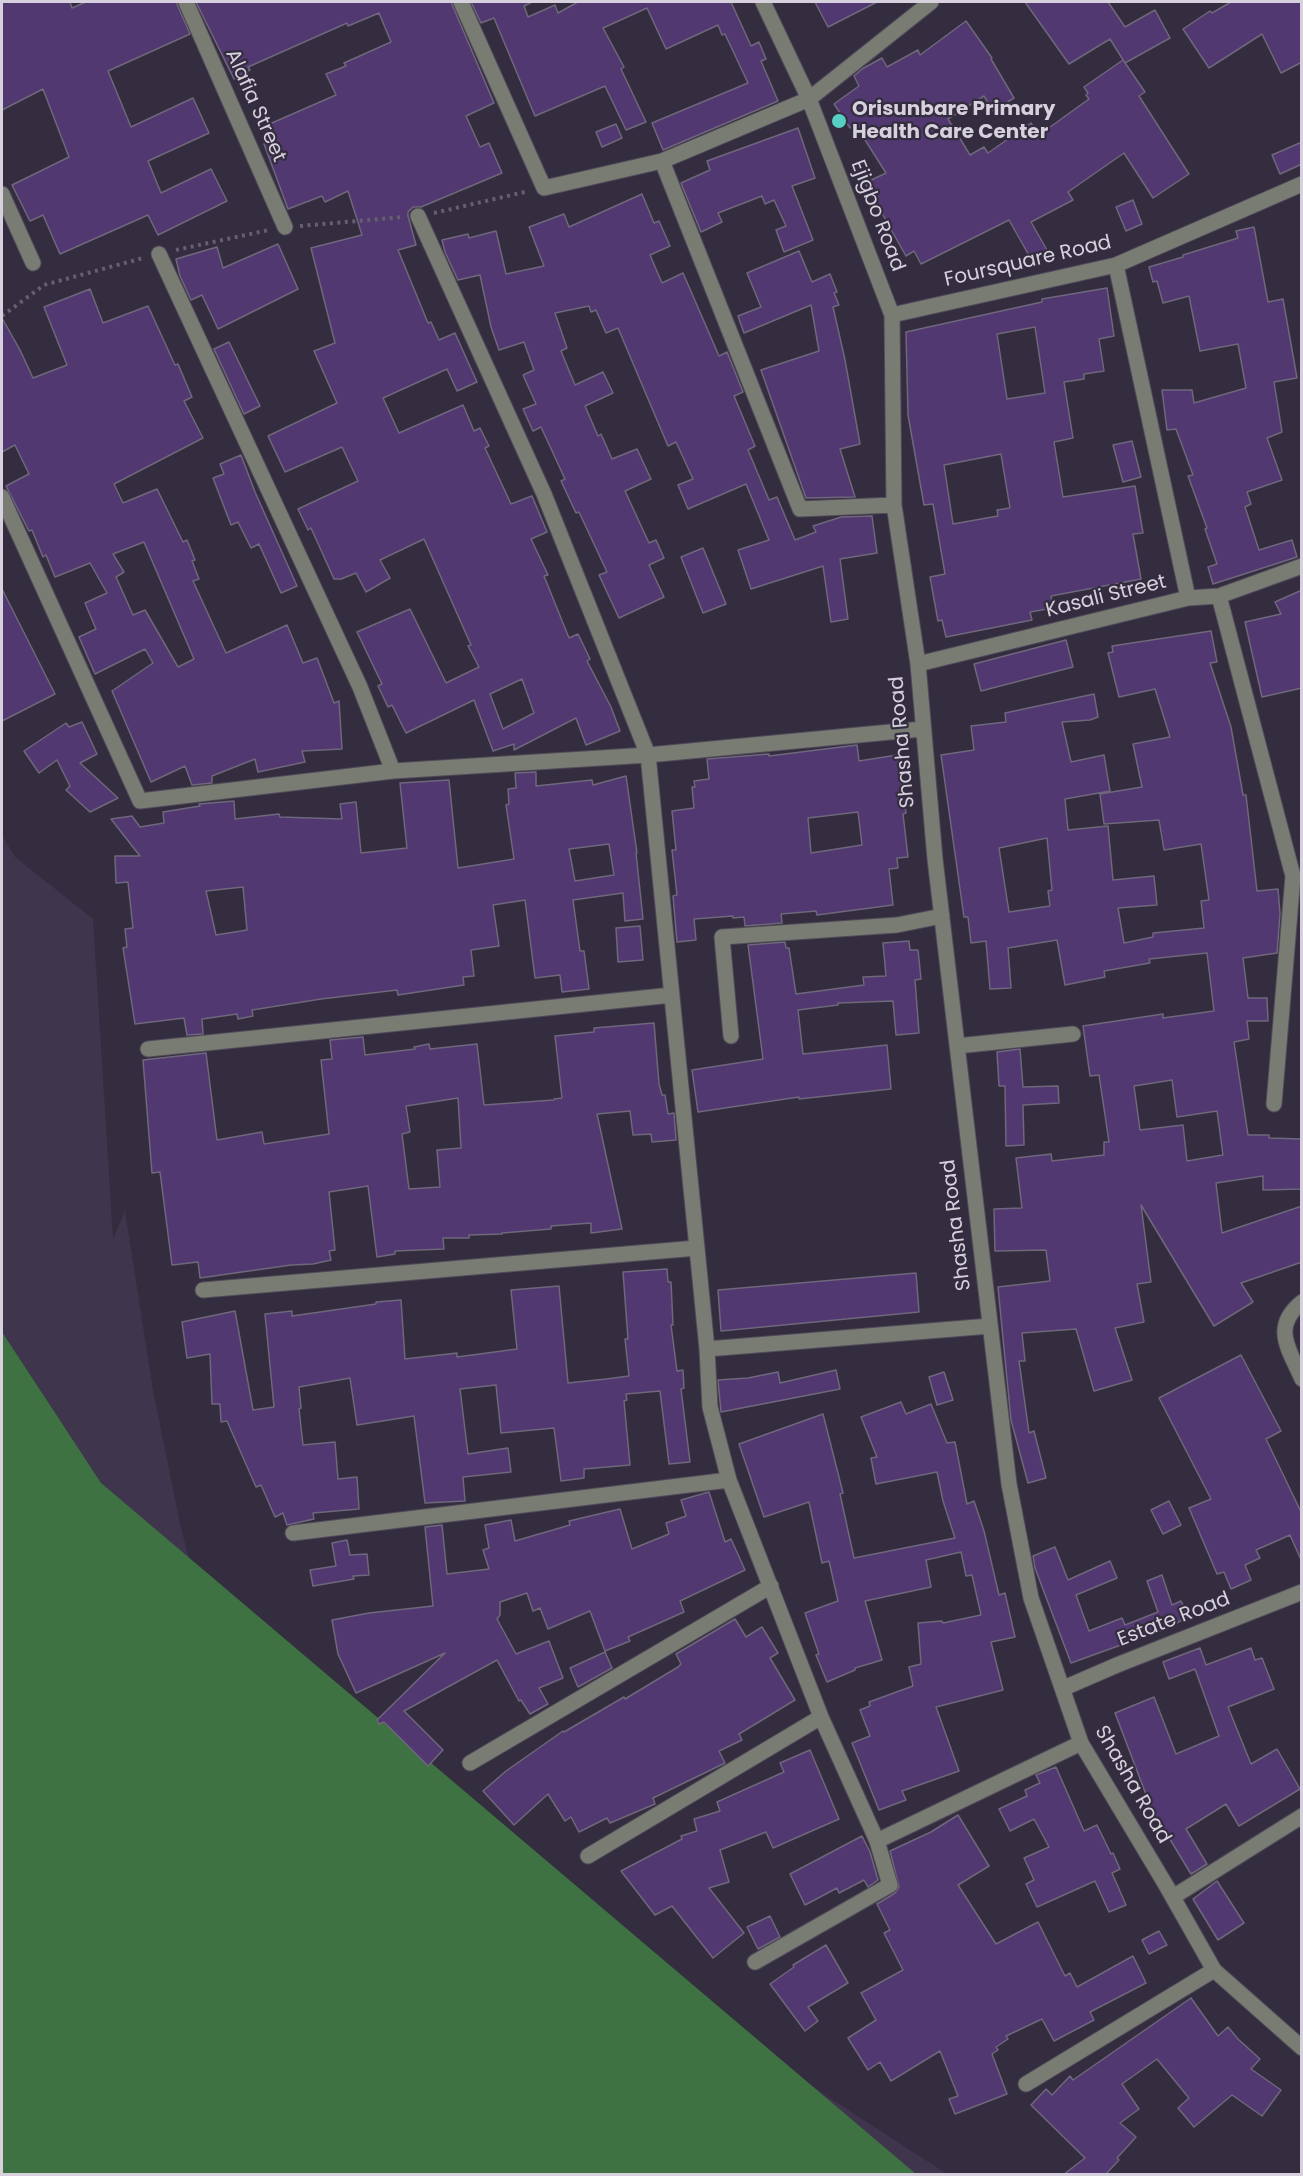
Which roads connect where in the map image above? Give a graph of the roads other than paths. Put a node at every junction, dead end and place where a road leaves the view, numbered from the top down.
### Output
1 (186, 2) edge
2 (461, 2) edge
3 (763, 2) edge
4 (931, 2) edge
5 (809, 99) junction
6 (662, 161) junction
7 (1302, 184) edge
8 (2, 194) edge
9 (418, 216) dead end
10 (285, 227) road end
11 (159, 254) road end
12 (33, 263) dead end
13 (1116, 265) junction
14 (892, 315) junction
15 (2, 497) edge
16 (894, 505) junction
17 (1302, 566) edge
18 (1220, 596) junction
19 (1188, 598) junction
20 (918, 664) junction
21 (922, 729) junction
22 (648, 755) junction
23 (393, 771) junction
24 (1297, 874) edge
25 (942, 916) junction
26 (672, 995) junction
27 (1073, 1034) dead end
28 (731, 1036) dead end
29 (957, 1046) junction
30 (148, 1049) dead end
31 (1274, 1104) dead end
32 (697, 1248) junction
33 (203, 1290) dead end
34 (1302, 1302) edge
35 (990, 1326) junction
36 (707, 1348) junction
37 (1302, 1379) edge
38 (729, 1480) junction
39 (293, 1533) dead end
40 (771, 1586) junction
41 (1302, 1592) edge
42 (1064, 1688) junction
43 (821, 1717) junction
44 (1081, 1743) junction
45 (470, 1763) dead end
46 (1302, 1816) edge
47 (877, 1841) junction
48 (588, 1856) dead end
49 (1173, 1897) junction
50 (755, 1962) dead end
51 (1214, 1970) junction
52 (1302, 2048) edge
53 (1026, 2084) dead end

1 - 10 street, Alafia Street
2 - 6 street
3 - 5 street, Ejigbo Road
4 - 5 street
5 - 6 street
5 - 14 street, Ejigbo Road
6 - 16 street
7 - 13 street, Foursquare Road
8 - 12 street
9 - 22 street
11 - 23 street
13 - 14 street, Foursquare Road
13 - 19 street
14 - 16 street, Shasha Road
15 - 23 street
16 - 20 street, Shasha Road
17 - 18 street, Kasali Street
18 - 19 street, Kasali Street
18 - 24 street
19 - 20 street, Kasali Street
20 - 21 street, Shasha Road
21 - 22 street
21 - 25 street, Shasha Road
22 - 23 street
22 - 26 street
24 - 31 street
25 - 28 street
25 - 29 street, Shasha Road
26 - 30 street
26 - 32 street
27 - 29 street
29 - 35 street, Shasha Road
32 - 33 street
32 - 36 street
34 - 37 street
35 - 36 street
35 - 42 street, Shasha Road
36 - 38 street
38 - 39 street
38 - 40 street
40 - 43 street
40 - 45 street
41 - 42 street, Estate Road
42 - 44 street, Shasha Road
43 - 47 street
43 - 48 street
44 - 47 street
44 - 49 street, Shasha Road
46 - 49 street
47 - 50 street
49 - 51 street, Shasha Road
51 - 52 street, Shasha Road
51 - 53 street

